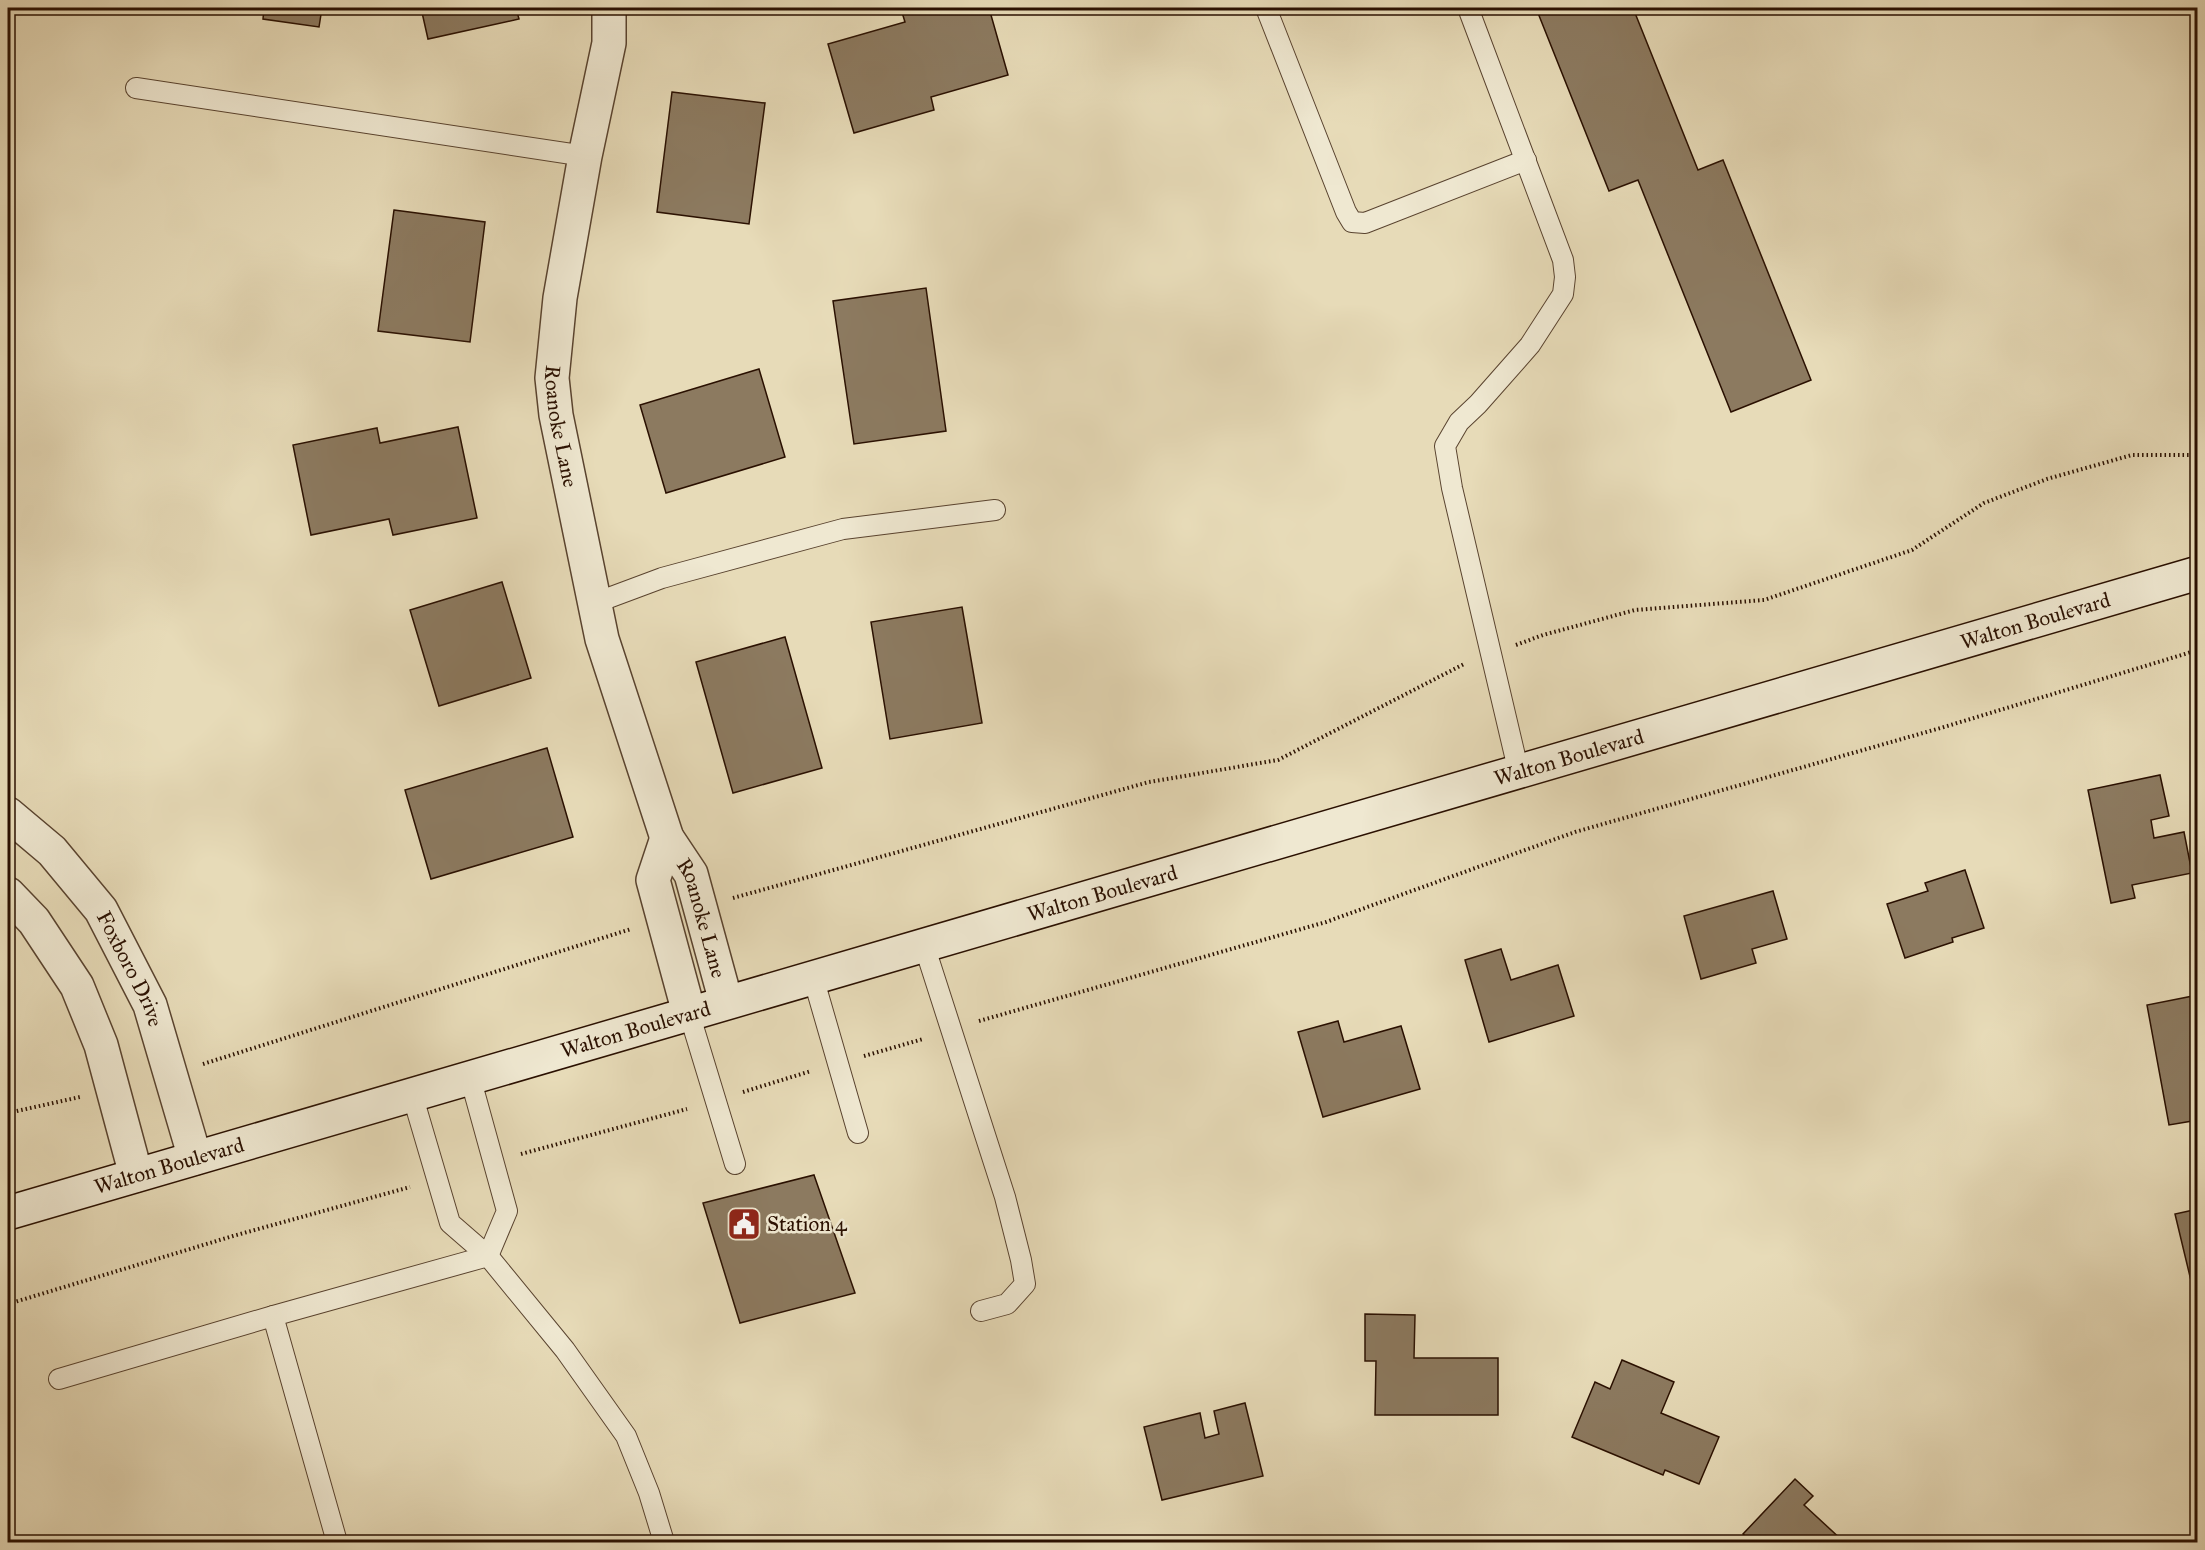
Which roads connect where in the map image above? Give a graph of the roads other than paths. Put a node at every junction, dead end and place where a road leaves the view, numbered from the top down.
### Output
1 (609, 8) edge
2 (1266, 8) edge
3 (1468, 8) edge
4 (136, 88) dead end
5 (585, 156) junction
6 (1526, 160) junction
7 (995, 510) dead end
8 (2198, 573) edge
9 (595, 603) junction
10 (1519, 773) junction
11 (8, 814) edge
12 (667, 838) junction
13 (8, 894) edge
14 (924, 945) junction
15 (813, 977) junction
16 (726, 1002) junction
17 (689, 1013) junction
18 (470, 1077) junction
19 (412, 1094) junction
20 (858, 1133) dead end
21 (195, 1158) junction
22 (735, 1164) dead end
23 (136, 1175) junction
24 (8, 1213) edge
25 (488, 1256) junction
26 (981, 1311) dead end
27 (273, 1316) junction
28 (59, 1379) dead end
29 (338, 1542) edge
30 (664, 1542) edge

1 - 5 main road, Roanoke Lane
2 - 6 lane
3 - 6 lane
4 - 5 lane
5 - 9 main road, Roanoke Lane
6 - 10 lane
7 - 9 lane
8 - 10 main road, Walton Boulevard
9 - 12 main road, Roanoke Lane
10 - 14 main road, Walton Boulevard
11 - 21 main road, Foxboro Drive
12 - 16 main road, Roanoke Lane
12 - 17 main road, Roanoke Lane
13 - 23 main road
14 - 15 main road, Walton Boulevard
14 - 26 lane
15 - 16 main road, Walton Boulevard
15 - 20 lane
16 - 17 main road, Walton Boulevard
17 - 18 main road, Walton Boulevard
17 - 22 lane
18 - 19 main road, Walton Boulevard
18 - 25 lane
19 - 21 main road, Walton Boulevard
19 - 25 lane
21 - 23 main road, Walton Boulevard
23 - 24 main road, Walton Boulevard
25 - 27 lane
25 - 30 lane
27 - 28 lane
27 - 29 lane

